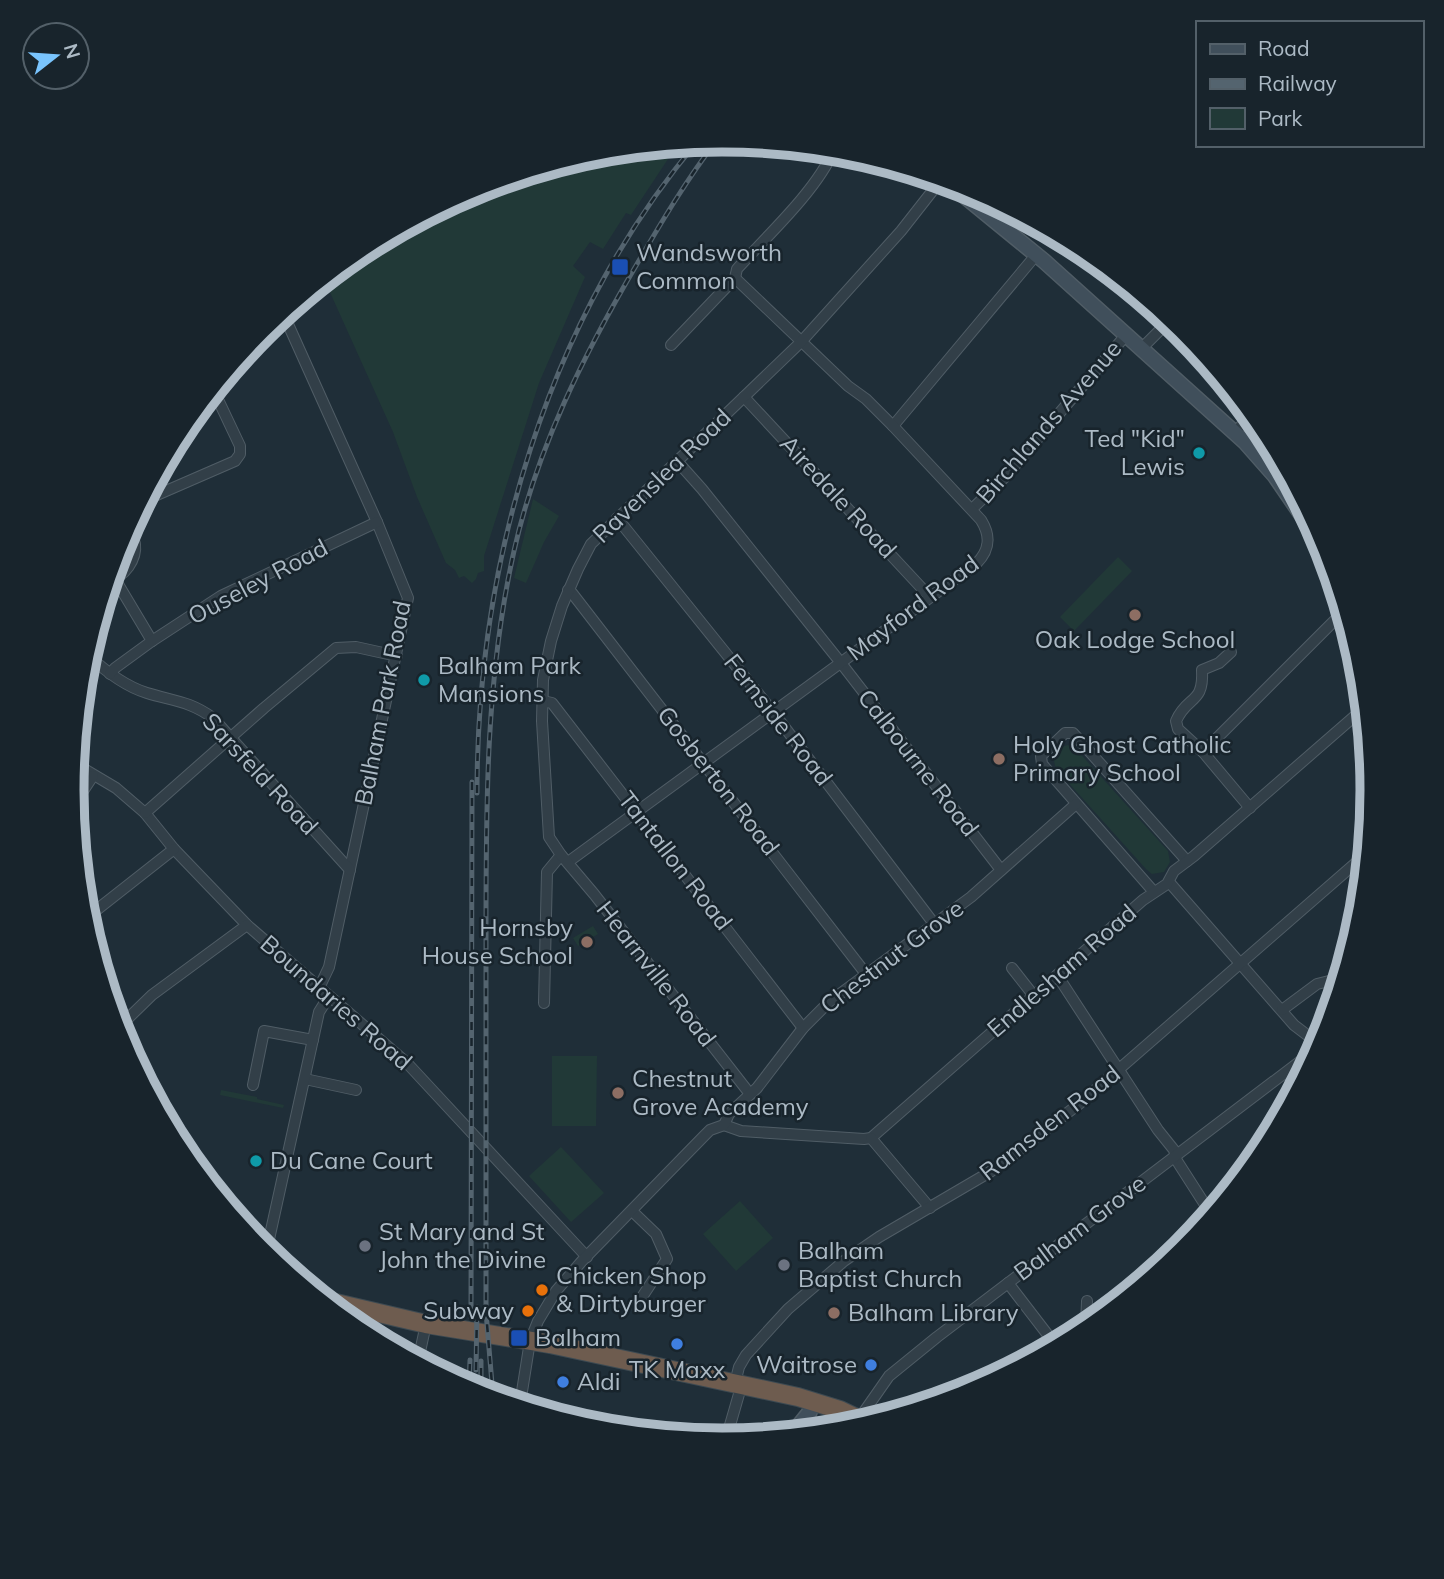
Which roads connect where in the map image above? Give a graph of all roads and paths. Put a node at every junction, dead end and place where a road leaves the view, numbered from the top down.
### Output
1 (827, 161) edge
2 (935, 188) edge
3 (973, 203) edge
4 (1036, 255) junction
5 (735, 278) junction
6 (287, 323) edge
7 (1162, 328) edge
8 (1126, 335) junction
9 (801, 342) junction
10 (671, 345) dead end
11 (1142, 348) junction
12 (744, 397) junction
13 (218, 398) edge
14 (1244, 423) edge
15 (893, 426) junction
16 (1235, 432) junction
17 (677, 461) junction
18 (1287, 493) edge
19 (156, 495) edge
20 (972, 509) junction
21 (617, 517) junction
22 (377, 522) junction
23 (134, 543) edge
24 (123, 571) edge
25 (117, 587) edge
26 (568, 590) junction
27 (930, 597) junction
28 (1336, 619) edge
29 (152, 641) junction
30 (1231, 652) dead end
31 (397, 656) junction
32 (97, 662) edge
33 (841, 663) junction
34 (110, 674) junction
35 (542, 701) junction
36 (773, 712) junction
37 (1356, 715) edge
38 (232, 736) junction
39 (1203, 752) junction
40 (704, 762) junction
41 (84, 770) edge
42 (93, 776) junction
43 (84, 789) edge
44 (1076, 804) junction
45 (1250, 808) junction
46 (637, 811) junction
47 (145, 813) junction
48 (174, 849) junction
49 (564, 859) junction
50 (1187, 861) junction
51 (1356, 863) edge
52 (350, 870) junction
53 (1000, 870) junction
54 (1168, 882) junction
55 (1154, 892) junction
56 (95, 911) edge
57 (247, 925) junction
58 (935, 925) junction
59 (1241, 963) junction
60 (1012, 968) dead end
61 (866, 974) junction
62 (1057, 975) junction
63 (1330, 981) edge
64 (319, 988) junction
65 (329, 996) junction
66 (1034, 996) junction
67 (544, 1003) dead end
68 (1282, 1010) junction
69 (127, 1019) edge
70 (803, 1028) junction
71 (1310, 1037) edge
72 (313, 1040) junction
73 (1298, 1064) edge
74 (1119, 1071) junction
75 (305, 1079) junction
76 (253, 1085) dead end
77 (356, 1090) dead end
78 (750, 1094) junction
79 (723, 1125) junction
80 (870, 1138) junction
81 (1176, 1155) junction
82 (1206, 1206) edge
83 (930, 1209) junction
84 (632, 1211) junction
85 (269, 1239) edge
86 (587, 1257) junction
87 (1008, 1283) junction
88 (642, 1297) dead end
89 (1087, 1301) dead end
90 (350, 1307) edge
91 (1087, 1313) edge
92 (426, 1324) junction
93 (1049, 1337) edge
94 (530, 1341) junction
95 (420, 1351) edge
96 (737, 1388) junction
97 (521, 1395) edge
98 (814, 1401) junction
99 (869, 1410) edge
100 (847, 1415) edge
101 (802, 1422) edge
102 (728, 1428) edge

1 - 5 street
2 - 9 street, Ravenslea Road
3 - 4 main road
4 - 8 main road
4 - 15 street
5 - 9 street, Mayford Road
5 - 10 street
6 - 22 street, Balham Park Road
7 - 11 street
8 - 11 main road
8 - 20 street, Birchlands Avenue
9 - 12 street, Ravenslea Road
9 - 15 street, Mayford Road
11 - 16 main road
12 - 17 street, Ravenslea Road
12 - 27 street, Airedale Road
13 - 19 street
14 - 16 street
15 - 20 street, Mayford Road
16 - 18 main road
17 - 21 street, Ravenslea Road
17 - 33 street, Calbourne Road
20 - 27 street, Mayford Road
21 - 26 street, Ravenslea Road
21 - 36 street, Fernside Road
22 - 29 street, Ouseley Road
22 - 31 street, Balham Park Road
23 - 24 street
25 - 29 street
26 - 35 street, Ravenslea Road
26 - 40 street, Gosberton Road
27 - 33 street, Mayford Road
28 - 39 street
29 - 34 street, Ouseley Road
30 - 39 street
31 - 38 street
31 - 52 street, Balham Park Road
32 - 34 street, Sarsfeld Road
33 - 36 street, Mayford Road
33 - 53 street, Calbourne Road
34 - 38 street, Sarsfeld Road
35 - 46 street, Tantallon Road
35 - 49 street, Ravenslea Road
36 - 40 street, Mayford Road
36 - 58 street, Fernside Road
37 - 45 street, Endlesham Road
38 - 47 street
38 - 52 street, Sarsfeld Road
39 - 45 street
40 - 46 street, Mayford Road
40 - 61 street, Gosberton Road
41 - 42 street, Boundaries Road
42 - 43 street
42 - 47 street, Boundaries Road
44 - 50 street
44 - 53 street, Chestnut Grove
44 - 55 street
45 - 50 street, Endlesham Road
46 - 49 street, Mayford Road
46 - 70 street, Tantallon Road
47 - 48 street, Boundaries Road
48 - 56 street
48 - 57 street, Boundaries Road
49 - 67 street
49 - 78 street, Hearnville Road
50 - 54 street, Endlesham Road
51 - 59 street, Ramsden Road
52 - 64 street, Balham Park Road
53 - 58 street, Chestnut Grove
54 - 55 street, Endlesham Road
54 - 59 street
55 - 62 street, Endlesham Road
57 - 64 street, Boundaries Road
57 - 69 street
58 - 61 street, Chestnut Grove
59 - 68 street
59 - 74 street, Ramsden Road
60 - 66 street
61 - 70 street, Chestnut Grove
62 - 66 street, Endlesham Road
62 - 74 street
63 - 68 street
64 - 65 street, Boundaries Road
65 - 72 street
65 - 86 street, Boundaries Road
66 - 80 street, Endlesham Road
68 - 71 street
70 - 78 street, Chestnut Grove
72 - 75 street
72 - 76 street
73 - 81 street, Balham Grove
74 - 81 street
74 - 83 street, Ramsden Road
75 - 77 street
75 - 85 street
78 - 79 street, Chestnut Grove
79 - 80 street
79 - 84 street, Chestnut Grove
80 - 83 street
81 - 82 street
81 - 87 street, Balham Grove
83 - 96 street, Ramsden Road
84 - 86 street, Chestnut Grove
84 - 88 street
86 - 94 street, Chestnut Grove
87 - 93 street
87 - 99 street, Balham Grove
89 - 91 street
90 - 92 highway
92 - 94 highway
92 - 95 street
94 - 96 highway
94 - 97 street, Chestnut Grove
96 - 98 highway
96 - 102 street, Ramsden Road
98 - 100 highway
98 - 101 main road

